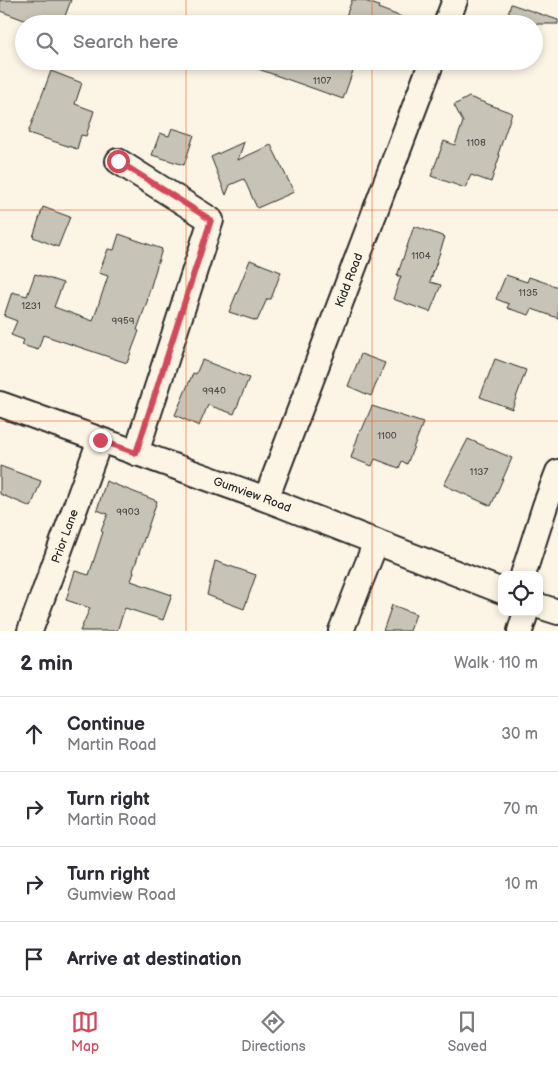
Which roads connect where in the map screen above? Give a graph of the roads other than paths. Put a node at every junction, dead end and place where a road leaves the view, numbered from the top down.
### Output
1 (455, 0) edge
2 (449, 15) edge
3 (429, 70) edge
4 (118, 161) dead end
5 (0, 404) edge
6 (100, 440) junction
7 (136, 453) junction
8 (558, 472) edge
9 (266, 499) junction
10 (549, 523) edge
11 (376, 542) junction
12 (525, 571) edge
13 (498, 589) edge
14 (543, 607) edge
15 (558, 612) edge
16 (525, 616) edge
17 (30, 631) edge
18 (341, 631) edge
19 (520, 631) edge

1 - 2 street
3 - 9 street, Kidd Road
4 - 7 street
5 - 6 street, Gumview Road
6 - 7 street, Gumview Road
6 - 17 street, Prior Lane
7 - 9 street, Gumview Road
8 - 10 street
9 - 11 street, Gumview Road
10 - 12 street
11 - 13 street, Gumview Road
11 - 18 street
14 - 15 street
16 - 19 street

